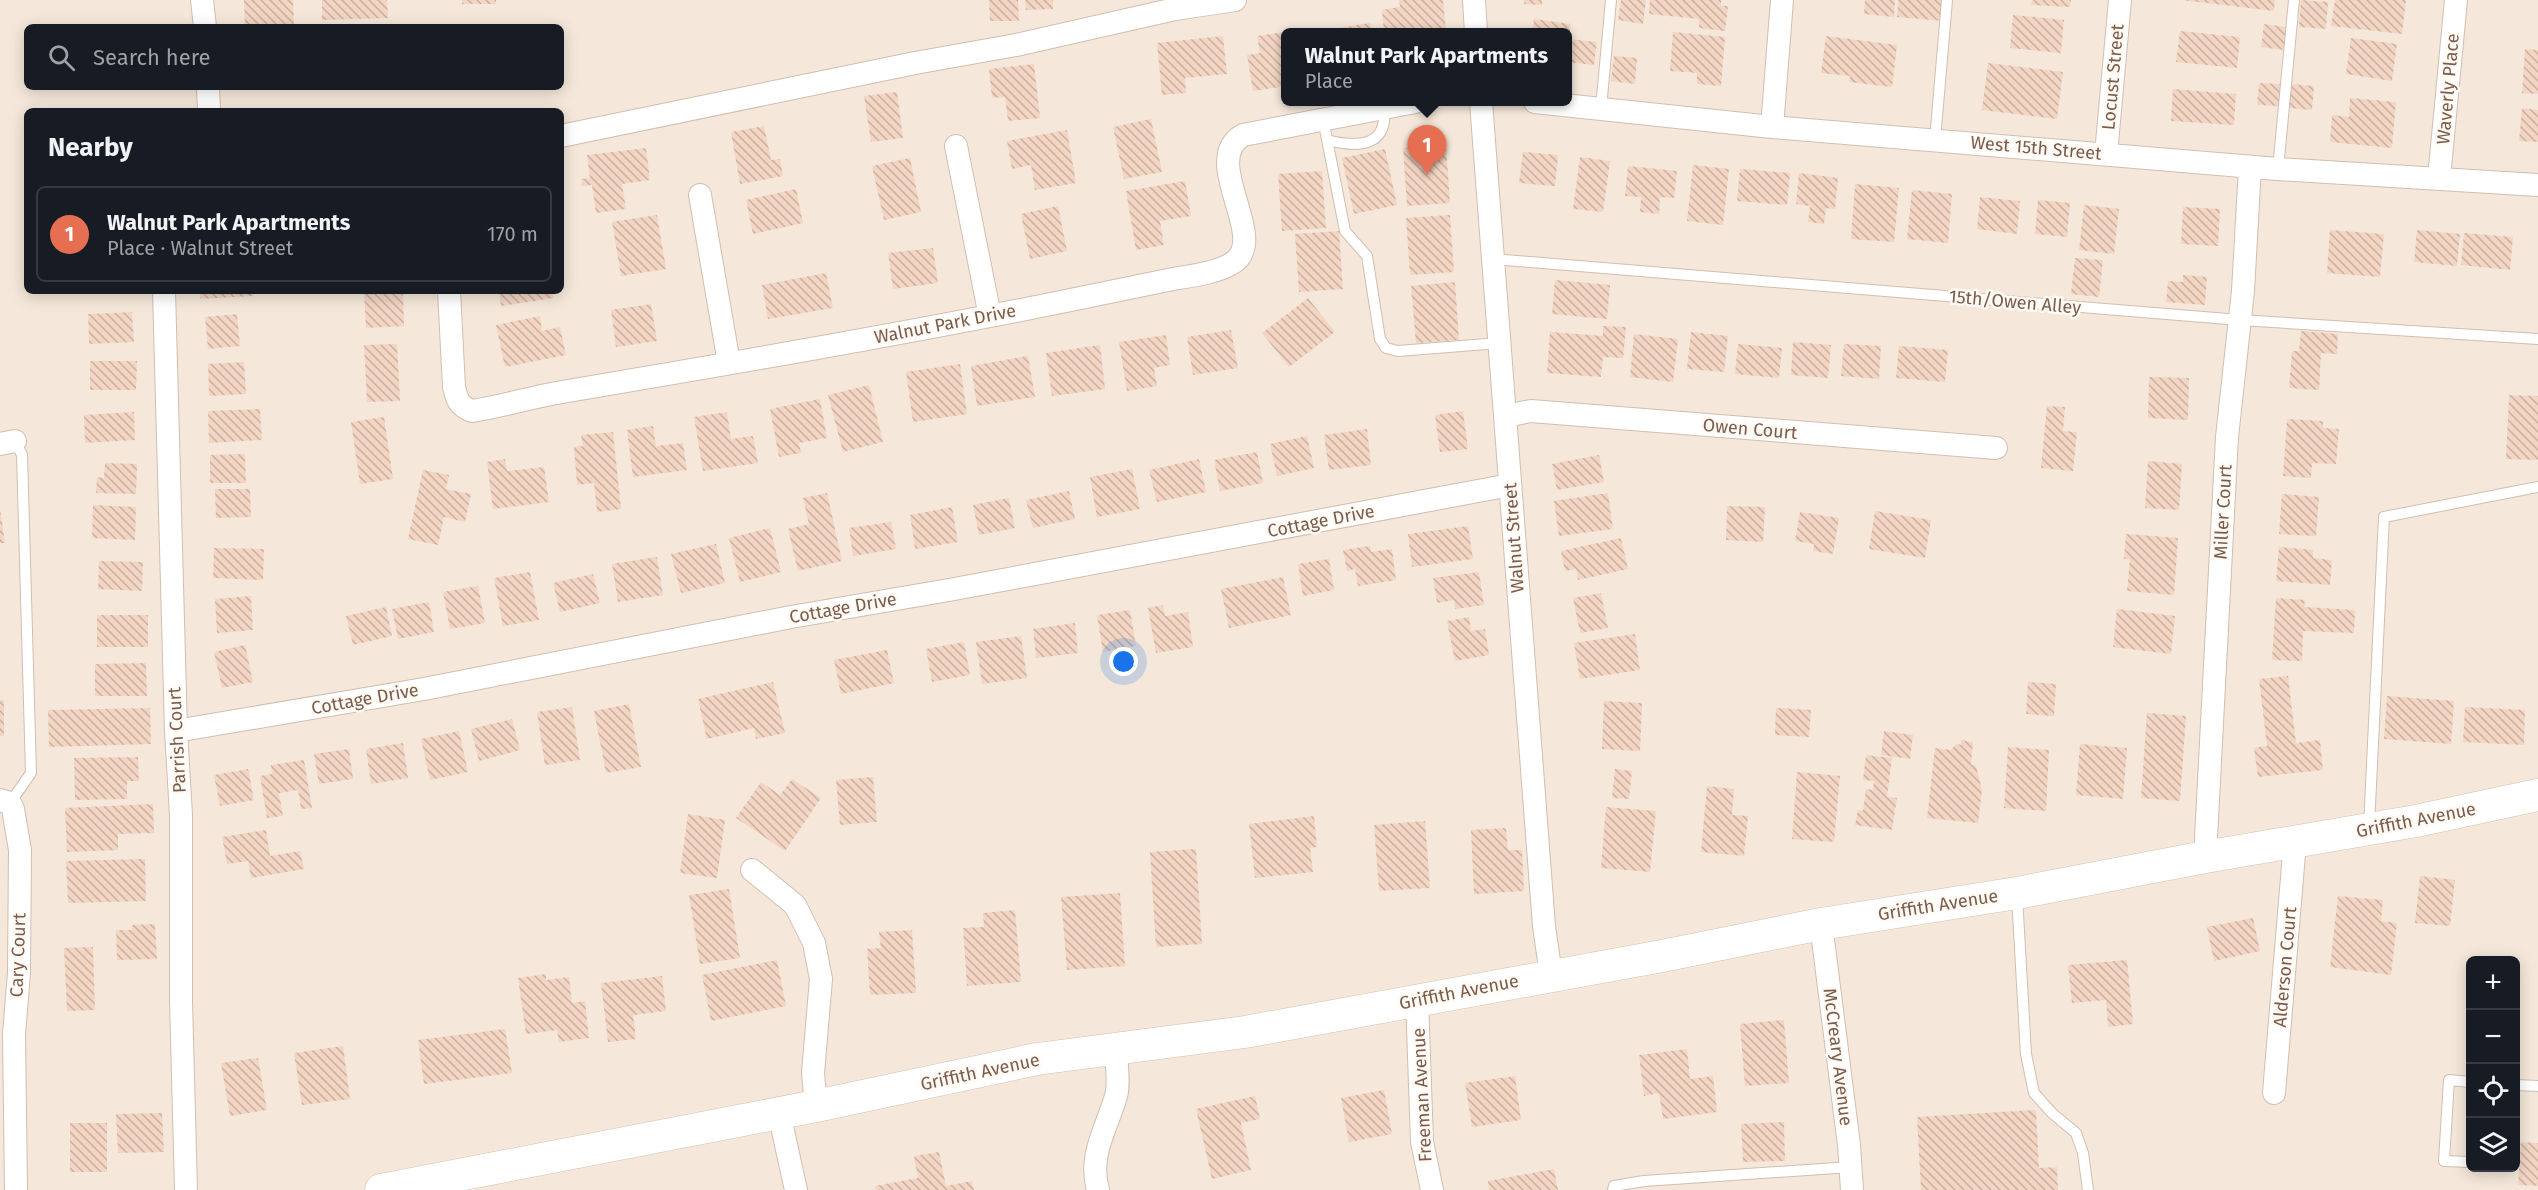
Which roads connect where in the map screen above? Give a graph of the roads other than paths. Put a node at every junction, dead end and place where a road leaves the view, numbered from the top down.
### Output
1 (202, 0) edge
2 (1235, 0) edge
3 (1474, 0) edge
4 (1611, 0) edge
5 (1782, 0) edge
6 (1947, 0) edge
7 (2120, 0) edge
8 (2294, 0) edge
9 (2456, 0) edge
10 (205, 24) edge
11 (1476, 28) edge
12 (208, 90) edge
13 (1572, 105) edge
14 (1394, 106) edge
15 (1480, 106) edge
16 (209, 108) edge
17 (1384, 108) junction
18 (1601, 108) junction
19 (1772, 127) junction
20 (1325, 130) junction
21 (564, 135) edge
22 (1935, 140) junction
23 (956, 146) dead end
24 (2106, 154) junction
25 (2250, 167) junction
26 (2278, 169) junction
27 (2439, 178) junction
28 (2538, 184) edge
29 (700, 195) dead end
30 (1492, 259) junction
31 (164, 294) edge
32 (449, 294) edge
33 (990, 316) junction
34 (2240, 320) junction
35 (2538, 339) edge
36 (1499, 343) junction
37 (729, 363) junction
38 (1505, 416) junction
39 (8, 443) edge
40 (1996, 448) dead end
41 (1510, 485) junction
42 (2538, 487) edge
43 (176, 731) junction
44 (2538, 795) edge
45 (5, 802) edge
46 (2369, 829) junction
47 (2295, 842) junction
48 (2205, 857) junction
49 (752, 870) dead end
50 (2017, 893) junction
51 (1821, 924) junction
52 (1551, 975) junction
53 (1417, 999) junction
54 (1116, 1050) junction
55 (2466, 1082) edge
56 (2520, 1085) edge
57 (2538, 1086) edge
58 (2274, 1093) dead end
59 (816, 1106) junction
60 (779, 1113) junction
61 (2466, 1162) edge
62 (1851, 1167) junction
63 (16, 1190) edge
64 (186, 1190) edge
65 (381, 1190) edge
66 (796, 1190) edge
67 (1098, 1190) edge
68 (1431, 1190) edge
69 (1613, 1190) edge
70 (1852, 1190) edge
71 (2088, 1190) edge

1 - 10 street
2 - 21 street
3 - 11 street
4 - 18 lane
5 - 19 street
6 - 22 lane
7 - 24 street, Locust Street
8 - 26 lane
9 - 27 street, Waverly Place
12 - 16 street
13 - 18 street, West 15th Street
14 - 17 street, Walnut Park Drive
15 - 30 street, Walnut Street
17 - 20 street, Walnut Park Drive
17 - 20 lane
18 - 19 street, West 15th Street
19 - 22 street, West 15th Street
20 - 33 street, Walnut Park Drive
20 - 36 lane
22 - 24 street, West 15th Street
23 - 33 street
24 - 25 street, West 15th Street
25 - 26 street, West 15th Street
25 - 34 street, Miller Court
26 - 27 street, West 15th Street
27 - 28 street, West 15th Street
29 - 37 street
30 - 34 lane, 15th/Owen Alley
30 - 36 street, Walnut Street
31 - 43 street, Parrish Court
32 - 37 street, Walnut Park Drive
33 - 37 street, Walnut Park Drive
34 - 35 lane, 15th/Owen Alley
34 - 48 street, Miller Court
36 - 38 street, Walnut Street
38 - 40 street, Owen Court
38 - 41 street, Walnut Street
39 - 45 lane
41 - 43 street, Cottage Drive
41 - 52 street, Walnut Street
42 - 46 lane
43 - 64 street, Parrish Court
44 - 46 street, Griffith Avenue
45 - 63 street, Cary Court
46 - 47 street, Griffith Avenue
47 - 48 street, Griffith Avenue
47 - 58 street, Alderson Court
48 - 50 street, Griffith Avenue
49 - 59 street
50 - 51 street, Griffith Avenue
50 - 71 lane
51 - 52 street, Griffith Avenue
51 - 62 street, McCreary Avenue
52 - 53 street, Griffith Avenue
53 - 54 street, Griffith Avenue
53 - 68 street, Freeman Avenue
54 - 59 street, Griffith Avenue
54 - 67 street
55 - 61 lane
56 - 57 lane
59 - 60 street, Griffith Avenue
60 - 65 street, Griffith Avenue
60 - 66 street
62 - 69 lane
62 - 70 street, McCreary Avenue

